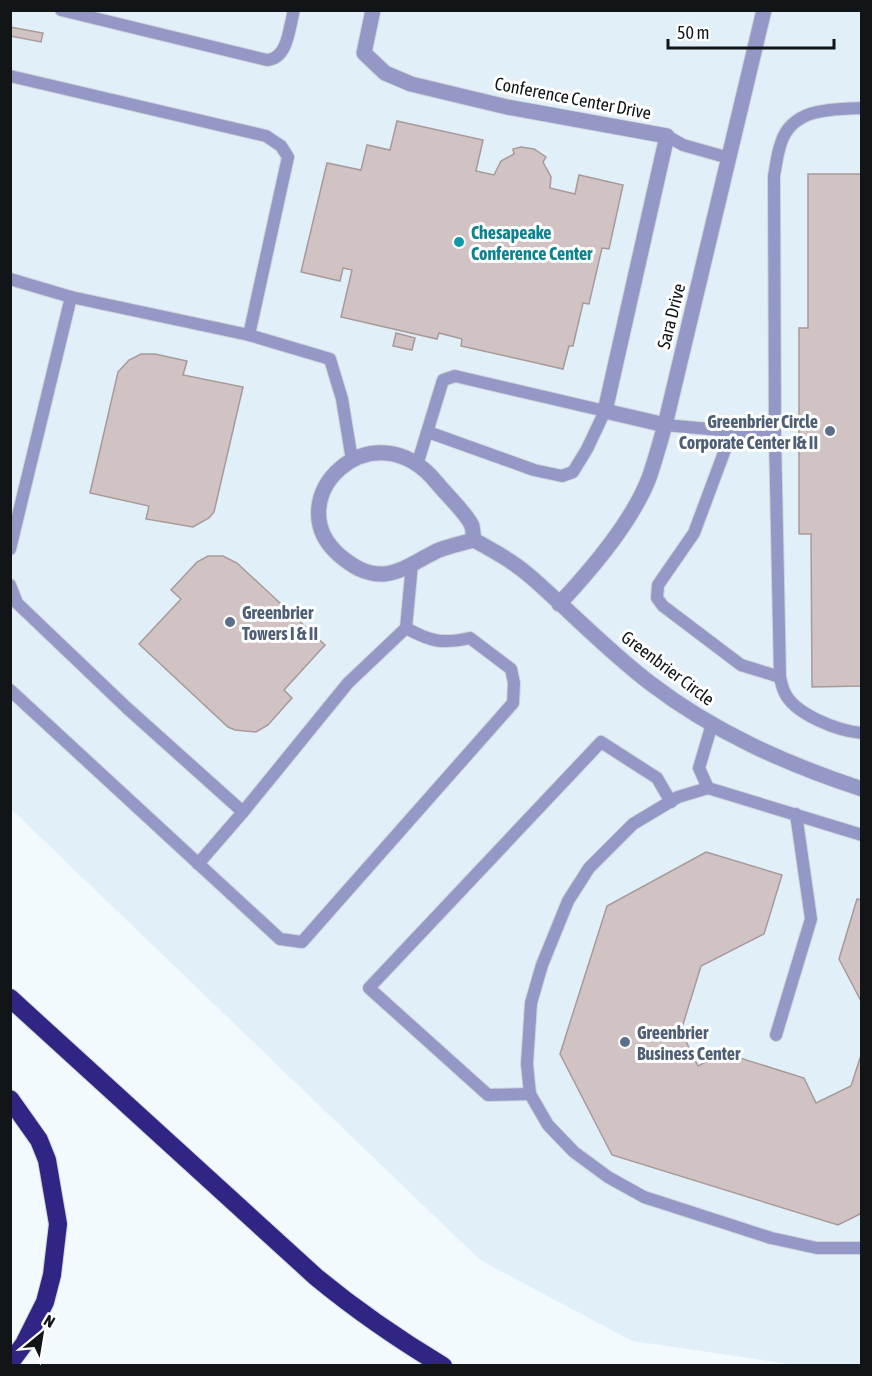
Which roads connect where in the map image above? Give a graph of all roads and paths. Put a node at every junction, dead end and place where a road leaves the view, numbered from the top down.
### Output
1 (61, 10) edge
2 (294, 10) edge
3 (373, 10) edge
4 (764, 10) edge
5 (10, 76) edge
6 (861, 108) edge
7 (667, 136) junction
8 (729, 158) junction
9 (10, 279) edge
10 (70, 297) junction
11 (249, 335) junction
12 (605, 411) junction
13 (665, 424) junction
14 (732, 431) junction
15 (428, 432) junction
16 (775, 435) junction
17 (352, 460) junction
18 (417, 465) junction
19 (474, 540) junction
20 (10, 549) edge
21 (412, 564) junction
22 (10, 585) edge
23 (560, 604) junction
24 (406, 628) junction
25 (780, 677) junction
26 (10, 690) edge
27 (712, 724) junction
28 (861, 733) edge
29 (708, 788) junction
30 (861, 789) edge
31 (671, 802) junction
32 (243, 812) junction
33 (796, 814) junction
34 (861, 835) edge
35 (198, 864) junction
36 (10, 998) edge
37 (776, 1035) dead end
38 (530, 1094) junction
39 (10, 1099) edge
40 (861, 1248) edge
41 (10, 1363) edge
42 (443, 1365) edge

1 - 2 lane
3 - 7 street, Conference Center Drive
4 - 8 street, Sara Drive
5 - 11 lane
6 - 16 lane
7 - 8 lane
7 - 12 street, Conference Center Drive
8 - 13 street, Sara Drive
9 - 10 lane
10 - 11 lane
10 - 20 lane
11 - 17 lane
12 - 13 street
12 - 15 lane
12 - 15 lane
13 - 14 lane
13 - 23 street, Sara Drive
14 - 16 lane
14 - 25 lane
15 - 18 lane
16 - 25 lane
17 - 18 street
17 - 21 street
18 - 19 street
19 - 21 street
19 - 23 street, Greenbrier Circle
21 - 24 lane
22 - 32 lane
23 - 27 street, Greenbrier Circle
24 - 32 lane
24 - 35 lane
25 - 28 lane
26 - 35 lane
27 - 29 lane
27 - 30 street, Greenbrier Circle
29 - 31 lane
29 - 33 lane
31 - 38 lane
31 - 38 lane
32 - 35 lane
33 - 34 lane
33 - 37 lane
36 - 42 highway
38 - 40 lane
39 - 41 highway

